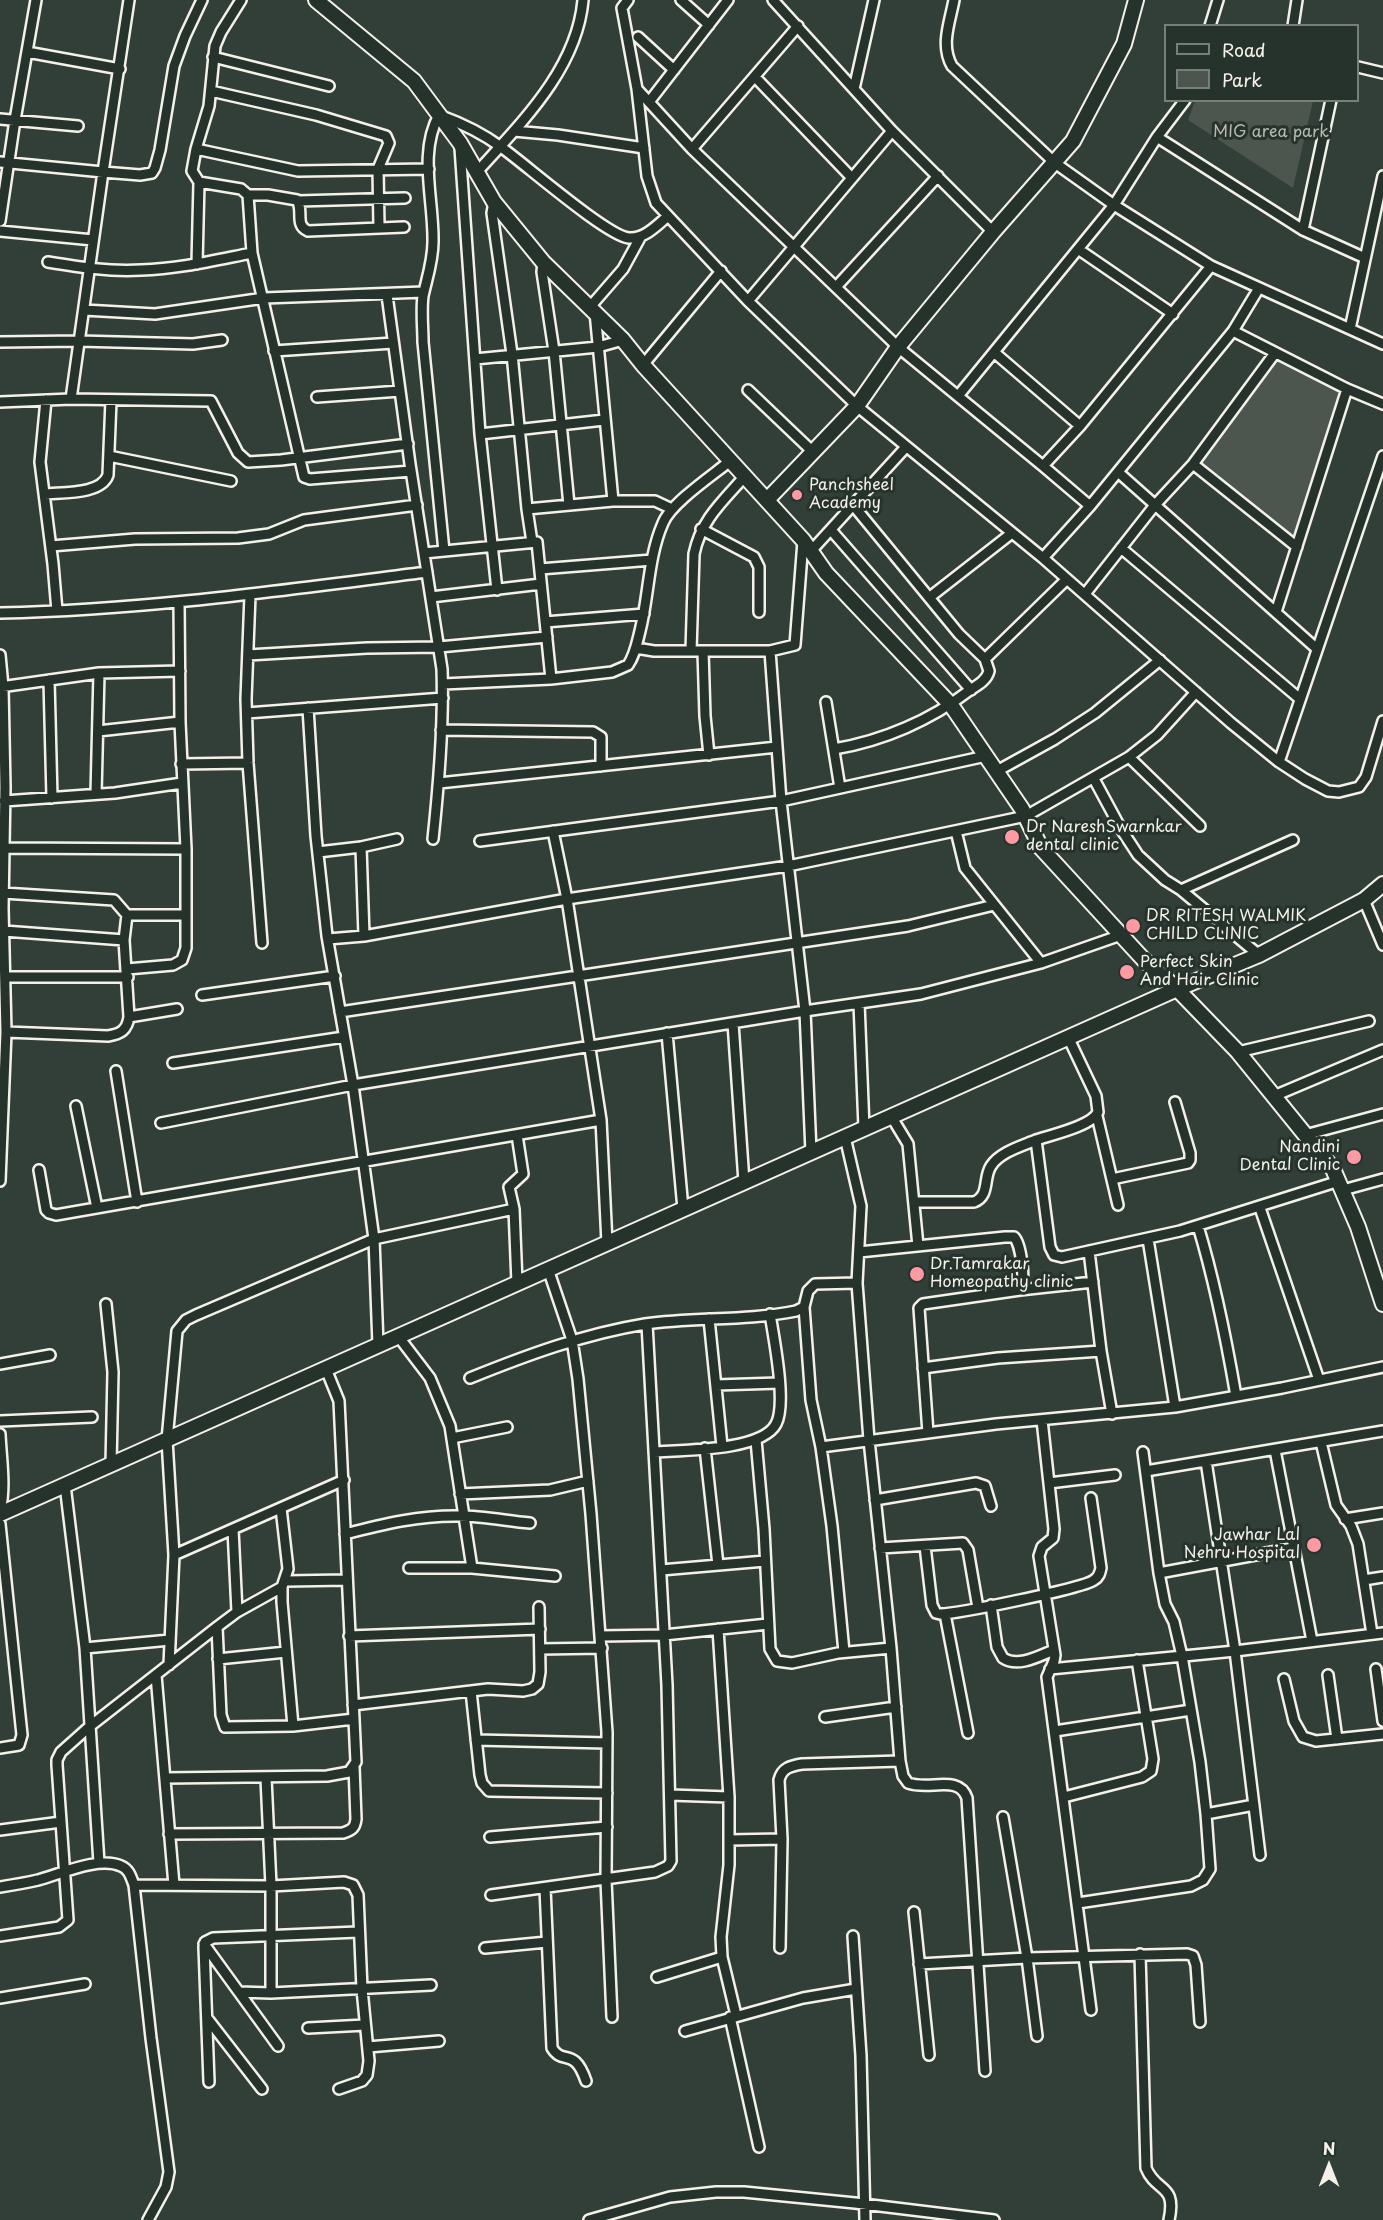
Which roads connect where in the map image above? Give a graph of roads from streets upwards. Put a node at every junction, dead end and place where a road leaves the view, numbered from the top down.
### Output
1 (36, 0) edge
2 (129, 0) edge
3 (202, 0) edge
4 (241, 0) edge
5 (316, 0) edge
6 (583, 0) edge
7 (614, 0) edge
8 (628, 0) edge
9 (681, 0) edge
10 (728, 0) edge
11 (773, 0) edge
12 (874, 0) edge
13 (954, 0) edge
14 (1136, 0) edge
15 (1218, 0) edge
16 (1297, 0) edge
17 (622, 8) junction
18 (1211, 24) edge
19 (1293, 24) edge
20 (709, 25) junction
21 (798, 26) junction
22 (638, 37) dead end
23 (27, 52) junction
24 (213, 57) junction
25 (1359, 67) edge
26 (120, 69) junction
27 (674, 70) junction
28 (1383, 73) edge
29 (755, 77) junction
30 (330, 86) dead end
31 (637, 89) junction
32 (855, 89) junction
33 (211, 91) junction
34 (649, 102) junction
35 (1183, 102) edge
36 (1331, 102) edge
37 (439, 115) junction
38 (0, 119) edge
39 (15, 120) junction
40 (78, 126) dead end
41 (514, 131) junction
42 (892, 131) junction
43 (1156, 137) junction
44 (460, 143) junction
45 (500, 146) junction
46 (644, 148) junction
47 (196, 149) junction
48 (693, 149) junction
49 (4, 162) edge
50 (1055, 163) junction
51 (378, 169) junction
52 (429, 169) junction
53 (103, 172) junction
54 (477, 172) junction
55 (938, 176) junction
56 (1383, 176) edge
57 (851, 177) junction
58 (199, 182) junction
59 (248, 195) junction
60 (405, 198) dead end
61 (378, 200) junction
62 (298, 201) junction
63 (494, 202) junction
64 (1114, 205) junction
65 (668, 216) junction
66 (0, 221) edge
67 (379, 227) junction
68 (404, 227) dead end
69 (1303, 230) junction
70 (0, 231) edge
71 (993, 232) junction
72 (641, 236) junction
73 (93, 240) junction
74 (794, 247) junction
75 (1078, 249) junction
76 (252, 253) junction
77 (1365, 258) junction
78 (48, 262) dead end
79 (543, 262) junction
80 (197, 264) junction
81 (1212, 266) junction
82 (90, 268) junction
83 (721, 271) junction
84 (836, 287) junction
85 (1259, 288) junction
86 (424, 292) junction
87 (387, 295) junction
88 (264, 298) junction
89 (748, 301) junction
90 (84, 310) junction
91 (592, 310) junction
92 (1173, 314) junction
93 (1350, 329) junction
94 (1233, 331) junction
95 (222, 340) dead end
96 (623, 340) junction
97 (79, 341) junction
98 (0, 342) edge
99 (393, 343) junction
100 (1383, 344) edge
101 (598, 347) junction
102 (898, 347) junction
103 (274, 351) junction
104 (554, 351) junction
105 (995, 353) junction
106 (1275, 353) junction
107 (512, 354) junction
108 (475, 358) junction
109 (643, 364) junction
110 (1347, 389) junction
111 (748, 390) dead end
112 (400, 391) junction
113 (958, 396) junction
114 (317, 397) dead end
115 (71, 399) junction
116 (46, 400) junction
117 (111, 400) junction
118 (0, 402) edge
119 (1383, 404) edge
120 (857, 406) junction
121 (604, 420) junction
122 (560, 425) junction
123 (1080, 426) junction
124 (518, 430) junction
125 (480, 434) junction
126 (408, 444) junction
127 (906, 447) junction
128 (813, 452) junction
129 (109, 456) junction
130 (1383, 456) edge
131 (300, 458) junction
132 (730, 461) junction
133 (1193, 464) junction
134 (1043, 466) junction
135 (411, 471) junction
136 (1118, 472) junction
137 (745, 476) junction
138 (231, 481) dead end
139 (44, 494) junction
140 (767, 500) junction
141 (613, 501) junction
142 (417, 505) junction
143 (569, 505) junction
144 (1155, 505) junction
145 (853, 506) junction
146 (1089, 506) junction
147 (527, 509) junction
148 (672, 509) junction
149 (701, 529) junction
150 (831, 530) junction
151 (1012, 533) junction
152 (532, 542) junction
153 (51, 546) junction
154 (807, 546) junction
155 (492, 547) junction
156 (1297, 547) junction
157 (1121, 548) junction
158 (444, 551) junction
159 (424, 553) junction
160 (1043, 558) junction
161 (652, 560) junction
162 (540, 569) junction
163 (427, 572) junction
164 (1067, 579) junction
165 (541, 584) junction
166 (497, 590) junction
167 (1084, 594) junction
168 (250, 595) junction
169 (431, 597) junction
170 (930, 597) junction
171 (179, 602) junction
172 (57, 611) junction
173 (759, 612) dead end
174 (1276, 612) junction
175 (0, 613) edge
176 (644, 614) junction
177 (545, 622) junction
178 (547, 637) junction
179 (439, 647) junction
180 (636, 648) junction
181 (1317, 649) junction
182 (692, 651) junction
183 (704, 651) junction
184 (770, 651) junction
185 (0, 655) edge
186 (248, 655) junction
187 (985, 659) junction
188 (1160, 660) junction
189 (180, 671) junction
190 (99, 673) junction
191 (551, 679) junction
192 (49, 680) junction
193 (443, 684) junction
194 (1, 687) edge
195 (971, 690) junction
196 (1196, 692) junction
197 (443, 698) junction
198 (1300, 699) junction
199 (826, 702) dead end
200 (951, 705) junction
201 (308, 708) junction
202 (247, 713) junction
203 (1383, 721) edge
204 (180, 722) junction
205 (441, 730) junction
206 (98, 731) junction
207 (777, 747) junction
208 (834, 749) junction
209 (709, 755) junction
210 (986, 756) junction
211 (1129, 757) junction
212 (1279, 762) junction
213 (248, 763) junction
214 (181, 764) junction
215 (604, 766) junction
216 (997, 771) junction
217 (1094, 779) junction
218 (182, 783) junction
219 (439, 783) junction
220 (840, 788) junction
221 (96, 795) junction
222 (52, 798) junction
223 (4, 801) junction
224 (781, 801) junction
225 (1026, 816) junction
226 (1200, 826) dead end
227 (553, 831) junction
228 (956, 831) junction
229 (397, 839) dead end
230 (433, 839) dead end
231 (1293, 840) dead end
232 (480, 841) dead end
233 (3, 844) edge
234 (361, 847) junction
235 (186, 849) junction
236 (318, 852) junction
237 (788, 866) junction
238 (1383, 884) edge
239 (1181, 890) junction
240 (3, 893) junction
241 (567, 899) junction
242 (1364, 900) junction
243 (994, 904) junction
244 (128, 915) junction
245 (186, 915) junction
246 (4, 931) junction
247 (363, 932) junction
248 (327, 934) junction
249 (1121, 935) junction
250 (124, 940) junction
251 (262, 943) dead end
252 (797, 943) junction
253 (1383, 945) edge
254 (1259, 955) junction
255 (1041, 963) junction
256 (127, 973) junction
257 (335, 976) junction
258 (579, 976) junction
259 (5, 977) junction
260 (1177, 989) junction
261 (202, 995) dead end
262 (859, 1003) junction
263 (177, 1009) dead end
264 (804, 1011) junction
265 (340, 1012) junction
266 (129, 1017) junction
267 (1369, 1021) dead end
268 (733, 1023) junction
269 (6, 1032) junction
270 (667, 1033) junction
271 (344, 1037) junction
272 (1068, 1037) junction
273 (589, 1046) junction
274 (1383, 1050) edge
275 (1238, 1052) junction
276 (173, 1063) dead end
277 (116, 1071) dead end
278 (353, 1085) junction
279 (1274, 1096) junction
280 (2, 1097) edge
281 (1175, 1102) dead end
282 (76, 1106) dead end
283 (1383, 1114) edge
284 (891, 1116) junction
285 (1097, 1116) junction
286 (601, 1120) junction
287 (161, 1123) dead end
288 (864, 1128) junction
289 (517, 1135) junction
290 (1305, 1135) junction
291 (845, 1137) junction
292 (1036, 1140) junction
293 (810, 1152) junction
294 (363, 1163) junction
295 (39, 1170) dead end
296 (1112, 1179) junction
297 (1383, 1179) edge
298 (0, 1181) edge
299 (744, 1182) junction
300 (1341, 1186) junction
301 (137, 1202) junction
302 (915, 1202) junction
303 (1118, 1205) dead end
304 (97, 1208) junction
305 (1260, 1208) junction
306 (514, 1209) junction
307 (683, 1209) junction
308 (1198, 1226) junction
309 (374, 1239) junction
310 (1148, 1239) junction
311 (608, 1243) junction
312 (918, 1246) junction
313 (1089, 1251) junction
314 (859, 1252) junction
315 (548, 1269) junction
316 (1378, 1275) edge
317 (1093, 1282) junction
318 (517, 1283) junction
319 (857, 1283) junction
320 (1020, 1290) junction
321 (106, 1304) dead end
322 (1383, 1304) edge
323 (804, 1307) junction
324 (771, 1314) junction
325 (709, 1319) junction
326 (647, 1324) junction
327 (398, 1336) junction
328 (572, 1340) junction
329 (378, 1346) junction
330 (1101, 1351) junction
331 (50, 1355) dead end
332 (0, 1364) edge
333 (1383, 1367) edge
334 (922, 1368) junction
335 (326, 1369) junction
336 (470, 1378) dead end
337 (1319, 1380) junction
338 (779, 1383) junction
339 (716, 1385) junction
340 (1236, 1396) junction
341 (1175, 1407) junction
342 (1112, 1414) junction
343 (92, 1417) dead end
344 (1042, 1420) junction
345 (0, 1421) edge
346 (507, 1427) dead end
347 (1383, 1431) edge
348 (928, 1432) junction
349 (0, 1434) edge
350 (452, 1437) junction
351 (167, 1440) junction
352 (756, 1440) junction
353 (869, 1440) junction
354 (1322, 1442) junction
355 (722, 1446) junction
356 (821, 1447) junction
357 (705, 1448) junction
358 (1275, 1450) junction
359 (654, 1452) junction
360 (1143, 1452) dead end
361 (1206, 1461) junction
362 (111, 1465) junction
363 (1146, 1471) junction
364 (1115, 1475) dead end
365 (344, 1480) junction
366 (588, 1481) junction
367 (1049, 1483) junction
368 (65, 1485) junction
369 (460, 1494) junction
370 (1091, 1498) dead end
371 (875, 1500) junction
372 (991, 1506) dead end
373 (281, 1508) junction
374 (0, 1513) edge
375 (1383, 1514) edge
376 (462, 1516) junction
377 (1345, 1519) junction
378 (530, 1523) dead end
379 (0, 1524) edge
380 (233, 1529) junction
381 (345, 1534) junction
382 (925, 1546) junction
383 (880, 1548) junction
384 (1293, 1548) junction
385 (174, 1555) junction
386 (765, 1561) junction
387 (1221, 1562) junction
388 (718, 1565) junction
389 (408, 1568) dead end
390 (472, 1568) junction
391 (661, 1570) junction
392 (1159, 1573) junction
393 (555, 1576) dead end
394 (1383, 1577) edge
395 (346, 1580) junction
396 (1364, 1580) junction
397 (284, 1584) junction
398 (1045, 1593) junction
399 (991, 1605) junction
400 (539, 1607) dead end
401 (978, 1608) junction
402 (237, 1612) junction
403 (945, 1614) junction
404 (768, 1623) junction
405 (217, 1627) junction
406 (540, 1629) junction
407 (718, 1629) junction
408 (1383, 1633) edge
409 (1372, 1634) junction
410 (664, 1635) junction
411 (349, 1636) junction
412 (601, 1636) junction
413 (170, 1640) junction
414 (1312, 1641) junction
415 (85, 1648) junction
416 (602, 1648) junction
417 (891, 1648) junction
418 (540, 1649) junction
419 (1054, 1650) junction
420 (1235, 1651) junction
421 (286, 1652) junction
422 (844, 1652) junction
423 (1182, 1656) junction
424 (218, 1659) junction
425 (1137, 1660) junction
426 (169, 1665) junction
427 (1050, 1669) junction
428 (1376, 1669) dead end
429 (156, 1675) junction
430 (1328, 1675) dead end
431 (1284, 1679) dead end
432 (471, 1691) junction
433 (353, 1705) junction
434 (896, 1707) junction
435 (1191, 1710) junction
436 (825, 1717) dead end
437 (1147, 1718) junction
438 (354, 1719) junction
439 (1383, 1720) edge
440 (293, 1726) junction
441 (89, 1727) junction
442 (1055, 1731) junction
443 (968, 1733) dead end
444 (1383, 1734) edge
445 (1337, 1739) junction
446 (476, 1740) junction
447 (608, 1743) junction
448 (0, 1748) edge
449 (900, 1761) junction
450 (354, 1767) junction
451 (165, 1778) junction
452 (266, 1778) junction
453 (607, 1793) junction
454 (670, 1795) junction
455 (729, 1797) junction
456 (1064, 1797) junction
457 (1254, 1805) junction
458 (1206, 1814) junction
459 (1003, 1817) dead end
460 (61, 1822) junction
461 (607, 1827) junction
462 (0, 1830) edge
463 (269, 1833) junction
464 (169, 1834) junction
465 (490, 1837) dead end
466 (782, 1839) junction
467 (729, 1840) junction
468 (1260, 1855) dead end
469 (99, 1863) junction
470 (65, 1872) junction
471 (606, 1880) junction
472 (134, 1885) junction
473 (174, 1885) junction
474 (271, 1886) junction
475 (0, 1887) edge
476 (545, 1888) junction
477 (491, 1896) dead end
478 (1078, 1903) junction
479 (914, 1912) dead end
480 (358, 1932) junction
481 (0, 1936) edge
482 (853, 1936) dead end
483 (271, 1937) junction
484 (547, 1942) junction
485 (204, 1944) junction
486 (485, 1948) dead end
487 (780, 1948) dead end
488 (1140, 1954) junction
489 (1085, 1956) junction
490 (722, 1957) junction
491 (1027, 1958) junction
492 (978, 1960) junction
493 (920, 1964) junction
494 (657, 1977) dead end
495 (85, 1984) dead end
496 (431, 1985) dead end
497 (362, 1989) junction
498 (856, 1989) junction
499 (239, 1992) junction
500 (271, 1993) junction
501 (0, 1998) edge
502 (1091, 2010) dead end
503 (734, 2016) junction
504 (206, 2017) junction
505 (612, 2017) dead end
506 (1200, 2022) dead end
507 (365, 2025) junction
508 (308, 2028) dead end
509 (686, 2031) dead end
510 (1037, 2036) dead end
511 (439, 2041) dead end
512 (278, 2046) dead end
513 (368, 2047) junction
514 (929, 2055) dead end
515 (985, 2071) dead end
516 (586, 2081) dead end
517 (209, 2082) dead end
518 (262, 2089) dead end
519 (339, 2089) dead end
520 (759, 2146) dead end
521 (863, 2204) junction
522 (148, 2220) edge
523 (589, 2220) edge
524 (864, 2220) edge
525 (994, 2220) edge
526 (1169, 2220) edge

1 - 23 street
2 - 26 street
3 - 53 street
4 - 24 street
5 - 37 street
6 - 41 street
7 - 17 street
8 - 17 street
9 - 20 street
10 - 20 street
11 - 21 street
12 - 32 street
13 - 50 street
14 - 50 street
15 - 18 street
16 - 19 street
17 - 31 street
20 - 27 street
21 - 29 street
21 - 32 street
22 - 27 street
23 - 26 street
23 - 39 street
24 - 30 street
24 - 33 street
25 - 28 street
26 - 53 street
27 - 34 street
29 - 48 street
29 - 57 street
31 - 34 street
31 - 46 street
32 - 42 street
33 - 47 street
33 - 51 street
34 - 48 street
35 - 43 street
36 - 69 street
37 - 44 street
37 - 45 street
37 - 52 street
38 - 39 street
39 - 40 street
39 - 49 street
41 - 45 street
41 - 46 street
42 - 55 street
42 - 57 street
43 - 64 street
43 - 69 street
44 - 54 street
44 - 108 street
45 - 54 street
45 - 72 street
46 - 65 street
47 - 51 street
47 - 58 street
48 - 74 street
49 - 53 street
49 - 66 street
50 - 64 street
50 - 71 street
51 - 52 street
51 - 61 street
52 - 86 street
53 - 73 street
54 - 63 street
55 - 71 street
55 - 84 street
56 - 77 street
57 - 74 street
58 - 59 street
58 - 80 street
59 - 62 street
59 - 76 street
60 - 61 street
61 - 62 street
61 - 67 street
62 - 67 street
63 - 79 street
63 - 107 street
64 - 75 street
64 - 81 street
65 - 72 street
65 - 83 street
67 - 68 street
69 - 77 street
70 - 73 street
71 - 102 street
72 - 91 street
73 - 82 street
74 - 84 street
74 - 89 street
75 - 92 street
75 - 105 street
76 - 80 street
76 - 88 street
77 - 93 street
78 - 82 street
79 - 91 street
79 - 104 street
80 - 82 street
81 - 85 street
81 - 92 street
82 - 90 street
83 - 89 street
83 - 109 street
84 - 102 street
85 - 93 street
85 - 94 street
86 - 87 street
86 - 158 street
87 - 88 street
87 - 99 street
88 - 90 street
88 - 103 street
89 - 120 street
90 - 97 street
91 - 96 street
91 - 101 street
92 - 123 street
93 - 100 street
94 - 106 street
94 - 136 street
95 - 97 street
96 - 101 street
96 - 109 street
97 - 98 street
97 - 115 street
99 - 103 street
99 - 112 street
101 - 104 street
101 - 121 street
102 - 113 street
102 - 120 street
103 - 131 street
104 - 107 street
104 - 122 street
105 - 113 street
105 - 123 street
106 - 110 street
106 - 133 street
107 - 108 street
107 - 124 street
108 - 125 street
109 - 132 street
110 - 119 street
110 - 156 street
111 - 128 street
112 - 114 street
112 - 126 street
113 - 134 street
115 - 116 street
115 - 117 street
116 - 118 street
116 - 139 street
117 - 129 street
117 - 131 street
120 - 127 street
120 - 128 street
121 - 122 street
121 - 141 street
122 - 124 street
122 - 143 street
123 - 134 street
124 - 125 street
124 - 147 street
125 - 155 street
126 - 131 street
126 - 135 street
127 - 145 street
127 - 151 street
128 - 140 street
129 - 138 street
129 - 139 street
130 - 181 street
131 - 135 street
132 - 137 street
132 - 148 street
133 - 144 street
133 - 156 street
134 - 146 street
135 - 142 street
136 - 144 street
136 - 146 street
137 - 140 street
137 - 149 street
139 - 153 street
140 - 154 street
141 - 143 street
141 - 148 street
142 - 153 street
142 - 159 street
143 - 147 street
144 - 157 street
144 - 174 street
145 - 150 street
145 - 170 street
146 - 160 street
147 - 152 street
148 - 161 street
149 - 173 street
149 - 182 street
150 - 154 street
150 - 195 street
151 - 160 street
151 - 170 street
152 - 155 street
152 - 162 street
153 - 172 street
154 - 184 street
154 - 200 street
155 - 158 street
155 - 166 street
156 - 174 street
157 - 167 street
157 - 198 street
158 - 159 street
159 - 163 street
160 - 164 street
161 - 162 street
161 - 176 street
162 - 165 street
163 - 168 street
163 - 169 street
164 - 167 street
164 - 187 street
165 - 166 street
165 - 177 street
166 - 169 street
167 - 188 street
168 - 171 street
168 - 186 street
169 - 179 street
170 - 187 street
171 - 172 street
171 - 189 street
172 - 175 street
174 - 181 street
176 - 177 street
176 - 180 street
177 - 178 street
178 - 179 street
178 - 191 street
179 - 186 street
179 - 193 street
180 - 182 street
180 - 191 street
181 - 198 street
182 - 183 street
183 - 184 street
183 - 209 street
184 - 207 street
185 - 194 street
186 - 202 street
187 - 195 street
188 - 196 street
188 - 216 street
189 - 190 street
189 - 204 street
190 - 192 street
190 - 206 street
191 - 193 street
192 - 194 street
192 - 222 street
193 - 197 street
194 - 223 street
195 - 200 street
196 - 211 street
196 - 212 street
197 - 201 street
197 - 205 street
198 - 212 street
199 - 208 street
200 - 208 street
200 - 210 street
201 - 202 street
201 - 236 street
202 - 213 street
203 - 212 street
204 - 206 street
204 - 214 street
205 - 215 street
205 - 219 street
206 - 221 street
207 - 209 street
207 - 224 street
208 - 220 street
209 - 215 street
210 - 216 street
210 - 220 street
211 - 217 street
211 - 226 street
213 - 214 street
213 - 251 street
214 - 218 street
215 - 219 street
216 - 225 street
217 - 225 street
217 - 239 street
218 - 221 street
218 - 235 street
219 - 230 street
220 - 224 street
221 - 222 street
222 - 223 street
223 - 233 street
224 - 227 street
224 - 237 street
225 - 228 street
225 - 249 street
227 - 232 street
227 - 241 street
228 - 237 street
228 - 243 street
229 - 234 street
231 - 239 street
233 - 235 street
233 - 240 street
234 - 236 street
234 - 247 street
235 - 245 street
236 - 248 street
237 - 241 street
237 - 252 street
238 - 242 street
239 - 254 street
240 - 244 street
240 - 246 street
241 - 247 street
241 - 258 street
242 - 253 street
242 - 254 street
243 - 252 street
243 - 255 street
244 - 245 street
244 - 250 street
245 - 256 street
246 - 250 street
246 - 259 street
247 - 248 street
248 - 257 street
249 - 255 street
249 - 260 street
250 - 256 street
252 - 258 street
252 - 264 street
254 - 260 street
255 - 262 street
256 - 259 street
256 - 266 street
257 - 261 street
257 - 265 street
258 - 265 street
258 - 273 street
259 - 269 street
260 - 272 street
260 - 275 street
262 - 264 street
262 - 288 street
263 - 266 street
264 - 268 street
264 - 293 street
265 - 271 street
266 - 269 street
267 - 275 street
268 - 270 street
268 - 299 street
269 - 280 street
270 - 273 street
270 - 307 street
271 - 276 street
271 - 278 street
272 - 284 street
272 - 285 street
273 - 278 street
273 - 286 street
274 - 279 street
275 - 279 street
277 - 301 street
278 - 287 street
278 - 294 street
279 - 290 street
280 - 298 street
281 - 296 street
282 - 304 street
283 - 290 street
284 - 288 street
284 - 302 street
285 - 292 street
285 - 296 street
286 - 289 street
286 - 311 street
288 - 291 street
289 - 294 street
289 - 306 street
290 - 300 street
291 - 293 street
291 - 314 street
292 - 302 street
292 - 313 street
293 - 299 street
294 - 301 street
294 - 309 street
295 - 304 street
296 - 303 street
297 - 300 street
299 - 307 street
300 - 305 street
300 - 316 street
301 - 304 street
302 - 312 street
305 - 308 street
305 - 337 street
306 - 309 street
306 - 318 street
307 - 311 street
308 - 310 street
308 - 340 street
309 - 329 street
309 - 351 street
310 - 313 street
310 - 341 street
311 - 315 street
312 - 314 street
312 - 320 street
313 - 317 street
314 - 319 street
315 - 318 street
315 - 328 street
316 - 322 street
317 - 320 street
317 - 330 street
318 - 327 street
319 - 323 street
319 - 353 street
320 - 334 street
321 - 362 street
323 - 324 street
323 - 356 street
324 - 325 street
324 - 338 street
325 - 326 street
325 - 339 street
326 - 328 street
326 - 359 street
327 - 329 street
327 - 350 street
328 - 336 street
328 - 366 street
329 - 335 street
330 - 334 street
330 - 342 street
331 - 332 street
333 - 337 street
334 - 348 street
335 - 351 street
335 - 365 street
337 - 340 street
338 - 339 street
338 - 352 street
339 - 355 street
340 - 341 street
341 - 342 street
342 - 344 street
343 - 345 street
344 - 348 street
344 - 367 street
346 - 350 street
347 - 354 street
348 - 353 street
349 - 374 street
350 - 369 street
351 - 362 street
351 - 385 street
352 - 355 street
352 - 386 street
353 - 356 street
353 - 371 street
354 - 358 street
354 - 377 street
355 - 357 street
356 - 422 street
357 - 359 street
357 - 388 street
358 - 361 street
358 - 384 street
359 - 391 street
360 - 363 street
361 - 363 street
361 - 387 street
362 - 368 street
363 - 392 street
364 - 367 street
365 - 373 street
365 - 381 street
366 - 369 street
366 - 412 street
367 - 398 street
368 - 374 street
368 - 415 street
369 - 376 street
370 - 398 street
371 - 372 street
371 - 383 street
373 - 380 street
373 - 397 street
375 - 377 street
376 - 378 street
376 - 381 street
376 - 390 street
377 - 396 street
379 - 448 street
380 - 385 street
380 - 402 street
381 - 395 street
382 - 383 street
382 - 401 street
382 - 403 street
383 - 417 street
384 - 387 street
384 - 414 street
385 - 413 street
386 - 388 street
386 - 404 street
387 - 392 street
387 - 420 street
388 - 391 street
389 - 390 street
390 - 393 street
391 - 410 street
392 - 423 street
394 - 396 street
395 - 397 street
395 - 411 street
396 - 409 street
397 - 402 street
397 - 421 street
398 - 399 street
398 - 419 street
399 - 401 street
399 - 419 street
400 - 406 street
401 - 403 street
402 - 405 street
403 - 443 street
404 - 407 street
404 - 422 street
405 - 424 street
405 - 426 street
406 - 411 street
406 - 418 street
407 - 410 street
407 - 455 street
408 - 409 street
409 - 414 street
410 - 412 street
410 - 454 street
411 - 433 street
412 - 416 street
413 - 415 street
413 - 426 street
414 - 420 street
415 - 441 street
416 - 418 street
416 - 447 street
417 - 422 street
417 - 434 street
418 - 432 street
419 - 427 street
420 - 423 street
420 - 457 street
421 - 424 street
421 - 440 street
423 - 425 street
423 - 435 street
424 - 440 street
425 - 427 street
425 - 437 street
426 - 429 street
427 - 442 street
428 - 439 street
429 - 441 street
429 - 451 street
430 - 445 street
431 - 445 street
432 - 433 street
432 - 446 street
433 - 438 street
434 - 436 street
434 - 449 street
435 - 437 street
435 - 458 street
437 - 442 street
437 - 456 street
438 - 440 street
438 - 450 street
441 - 460 street
441 - 469 street
442 - 456 street
444 - 445 street
446 - 447 street
446 - 453 street
447 - 453 street
449 - 466 street
449 - 492 street
450 - 452 street
450 - 463 street
451 - 452 street
451 - 464 street
452 - 463 street
453 - 461 street
454 - 455 street
454 - 471 street
455 - 467 street
456 - 478 street
457 - 458 street
457 - 468 street
458 - 478 street
459 - 491 street
460 - 462 street
460 - 470 street
461 - 465 street
461 - 471 street
463 - 464 street
463 - 474 street
464 - 473 street
466 - 467 street
466 - 487 street
467 - 490 street
469 - 470 street
469 - 472 street
470 - 475 street
470 - 481 street
471 - 476 street
471 - 505 street
472 - 473 street
472 - 522 street
473 - 474 street
474 - 480 street
474 - 483 street
476 - 477 street
476 - 484 street
478 - 489 street
479 - 493 street
480 - 483 street
480 - 497 street
482 - 498 street
483 - 485 street
483 - 500 street
484 - 486 street
484 - 516 street
485 - 499 street
485 - 504 street
488 - 489 street
488 - 506 street
488 - 526 street
489 - 491 street
489 - 502 street
490 - 494 street
490 - 503 street
491 - 492 street
491 - 510 street
492 - 493 street
492 - 515 street
493 - 514 street
495 - 501 street
496 - 497 street
497 - 500 street
497 - 507 street
498 - 503 street
498 - 521 street
499 - 500 street
499 - 512 street
503 - 509 street
503 - 520 street
504 - 517 street
504 - 518 street
507 - 508 street
507 - 513 street
511 - 513 street
513 - 519 street
521 - 523 street
521 - 524 street
521 - 525 street

